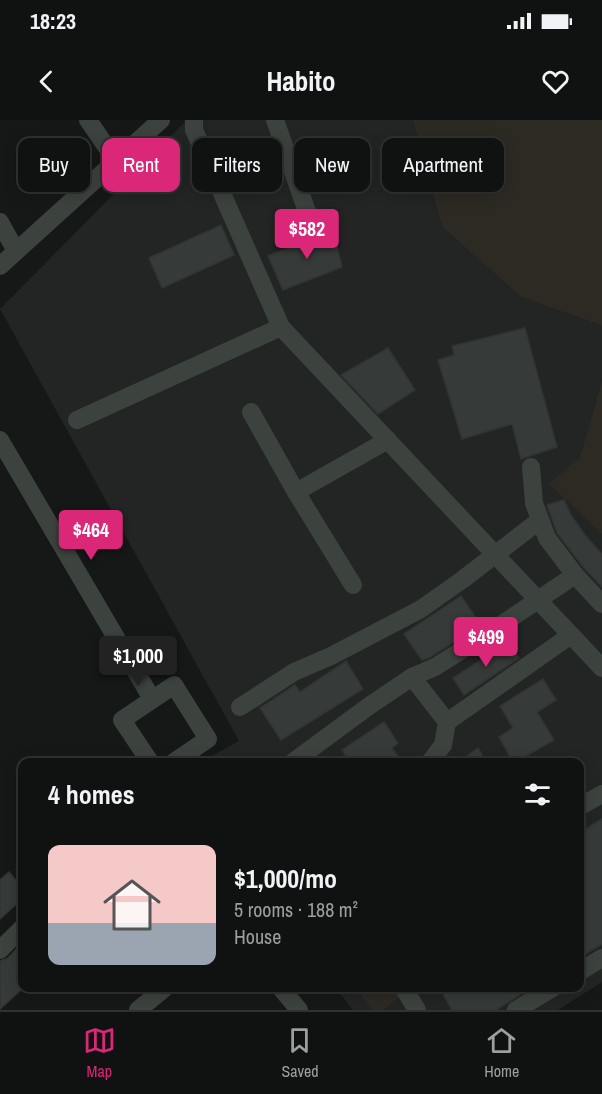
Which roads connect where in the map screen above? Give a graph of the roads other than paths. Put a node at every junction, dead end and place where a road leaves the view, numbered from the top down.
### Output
1 (88, 120) edge
2 (161, 120) edge
3 (194, 120) edge
4 (274, 120) edge
5 (141, 138) edge
6 (102, 140) edge
7 (102, 174) edge
8 (310, 220) dead end
9 (0, 222) edge
10 (16, 251) junction
11 (0, 266) edge
12 (281, 327) junction
13 (251, 412) dead end
14 (77, 420) dead end
15 (0, 440) edge
16 (388, 440) junction
17 (531, 467) dead end
18 (296, 492) junction
19 (540, 520) junction
20 (495, 554) junction
21 (575, 575) junction
22 (353, 585) dead end
23 (538, 599) junction
24 (602, 604) edge
25 (571, 635) junction
26 (602, 668) edge
27 (412, 677) junction
28 (152, 699) junction
29 (240, 707) dead end
30 (447, 722) junction
31 (147, 758) edge
32 (180, 758) edge
33 (298, 758) edge
34 (433, 758) edge
35 (602, 794) edge
36 (584, 804) edge
37 (18, 932) edge
38 (0, 950) edge
39 (602, 958) edge
40 (584, 969) edge
41 (160, 992) edge
42 (284, 992) edge
43 (406, 992) edge
44 (546, 992) edge
45 (138, 1010) edge
46 (299, 1010) edge
47 (417, 1010) edge
48 (516, 1010) edge

1 - 6 street
2 - 5 street
3 - 12 street
4 - 8 street
7 - 10 street
9 - 10 street
10 - 11 street
12 - 14 street
12 - 16 street
13 - 18 street
15 - 28 street
16 - 18 street
16 - 20 street
17 - 19 street
18 - 22 street
19 - 20 street
19 - 21 street
20 - 23 street
20 - 29 street
21 - 23 street
21 - 24 street
23 - 25 street
23 - 27 street
25 - 26 street
25 - 30 street
27 - 30 street
27 - 33 street
28 - 31 street
28 - 32 street
30 - 34 street
35 - 36 street
37 - 38 street
39 - 40 street
41 - 45 street
42 - 46 street
43 - 47 street
44 - 48 street

